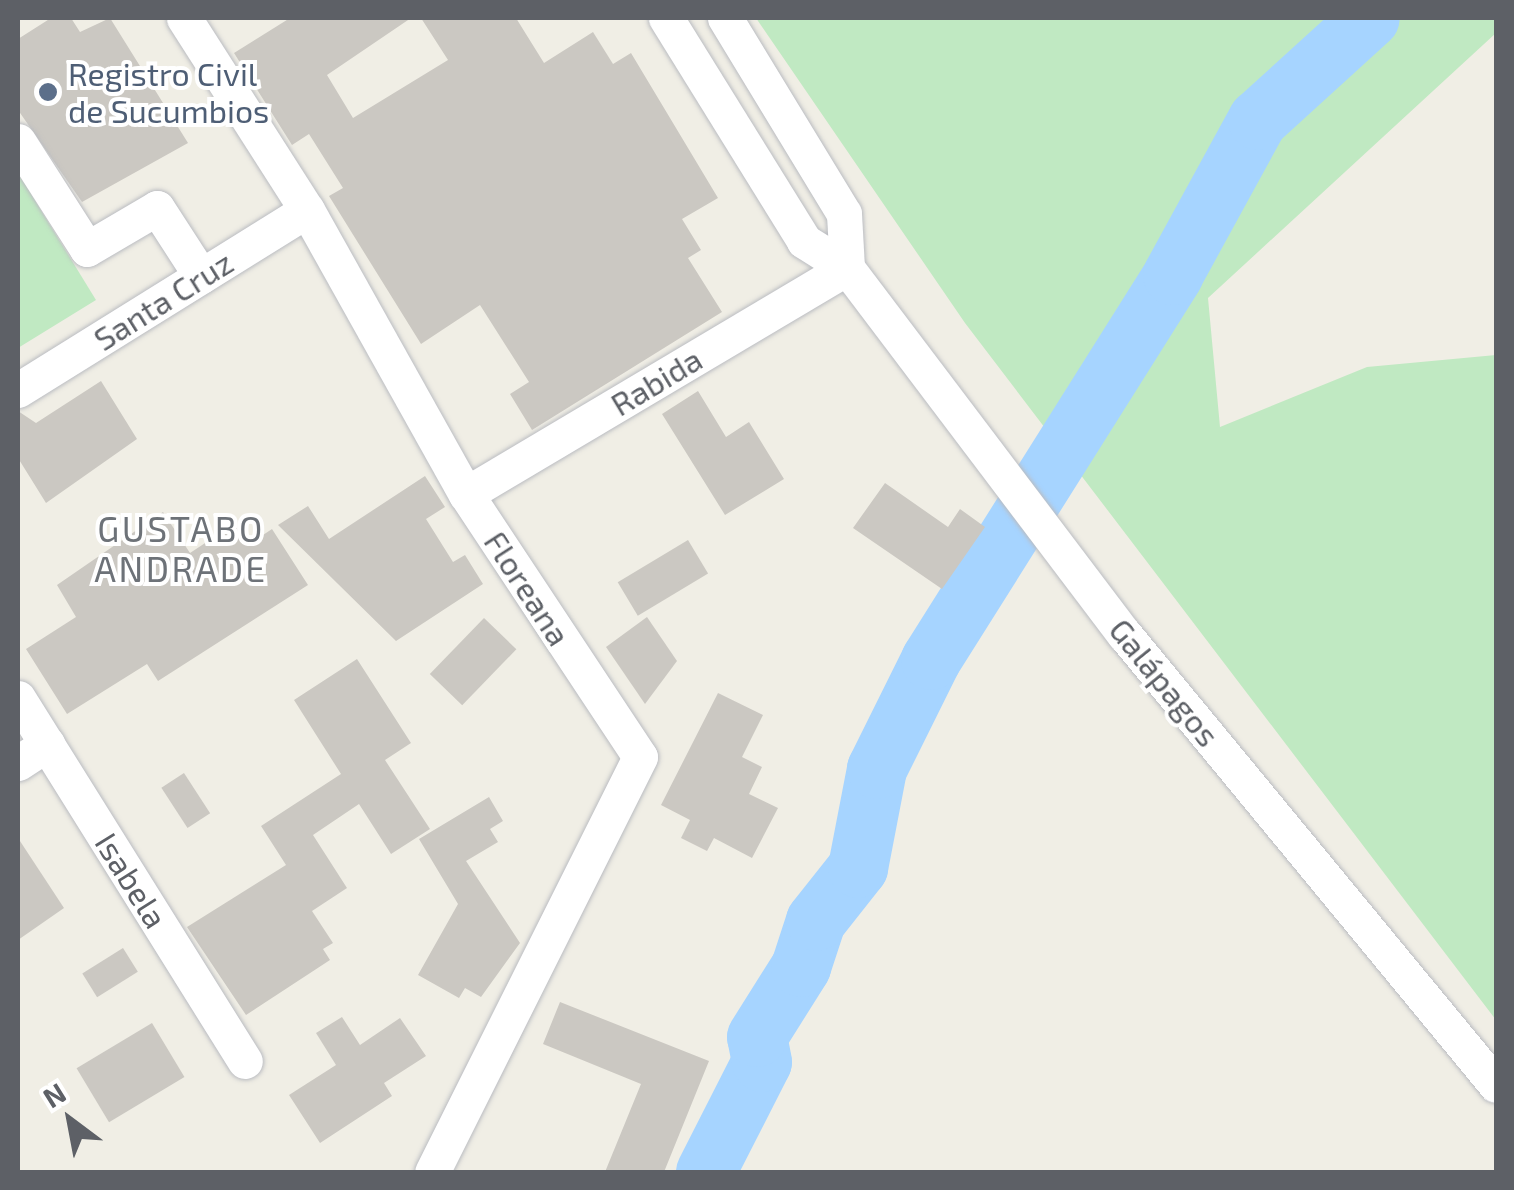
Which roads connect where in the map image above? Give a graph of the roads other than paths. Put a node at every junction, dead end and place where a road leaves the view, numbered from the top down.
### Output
1 (184, 18) edge
2 (666, 18) edge
3 (725, 18) edge
4 (18, 140) edge
5 (307, 210) junction
6 (847, 268) junction
7 (201, 276) junction
8 (18, 390) edge
9 (466, 494) junction
10 (18, 698) edge
11 (32, 754) edge
12 (245, 1062) dead end
13 (1496, 1085) edge
14 (432, 1172) edge

1 - 5 street, Floreana
2 - 6 street, Galápagos
3 - 6 street
4 - 7 street
5 - 7 street, Santa Cruz
5 - 9 street, Floreana
6 - 9 street, Rabida
6 - 13 street, Galápagos
7 - 8 street, Santa Cruz
9 - 14 street, Floreana
10 - 11 street, Isabela
11 - 12 street, Isabela

